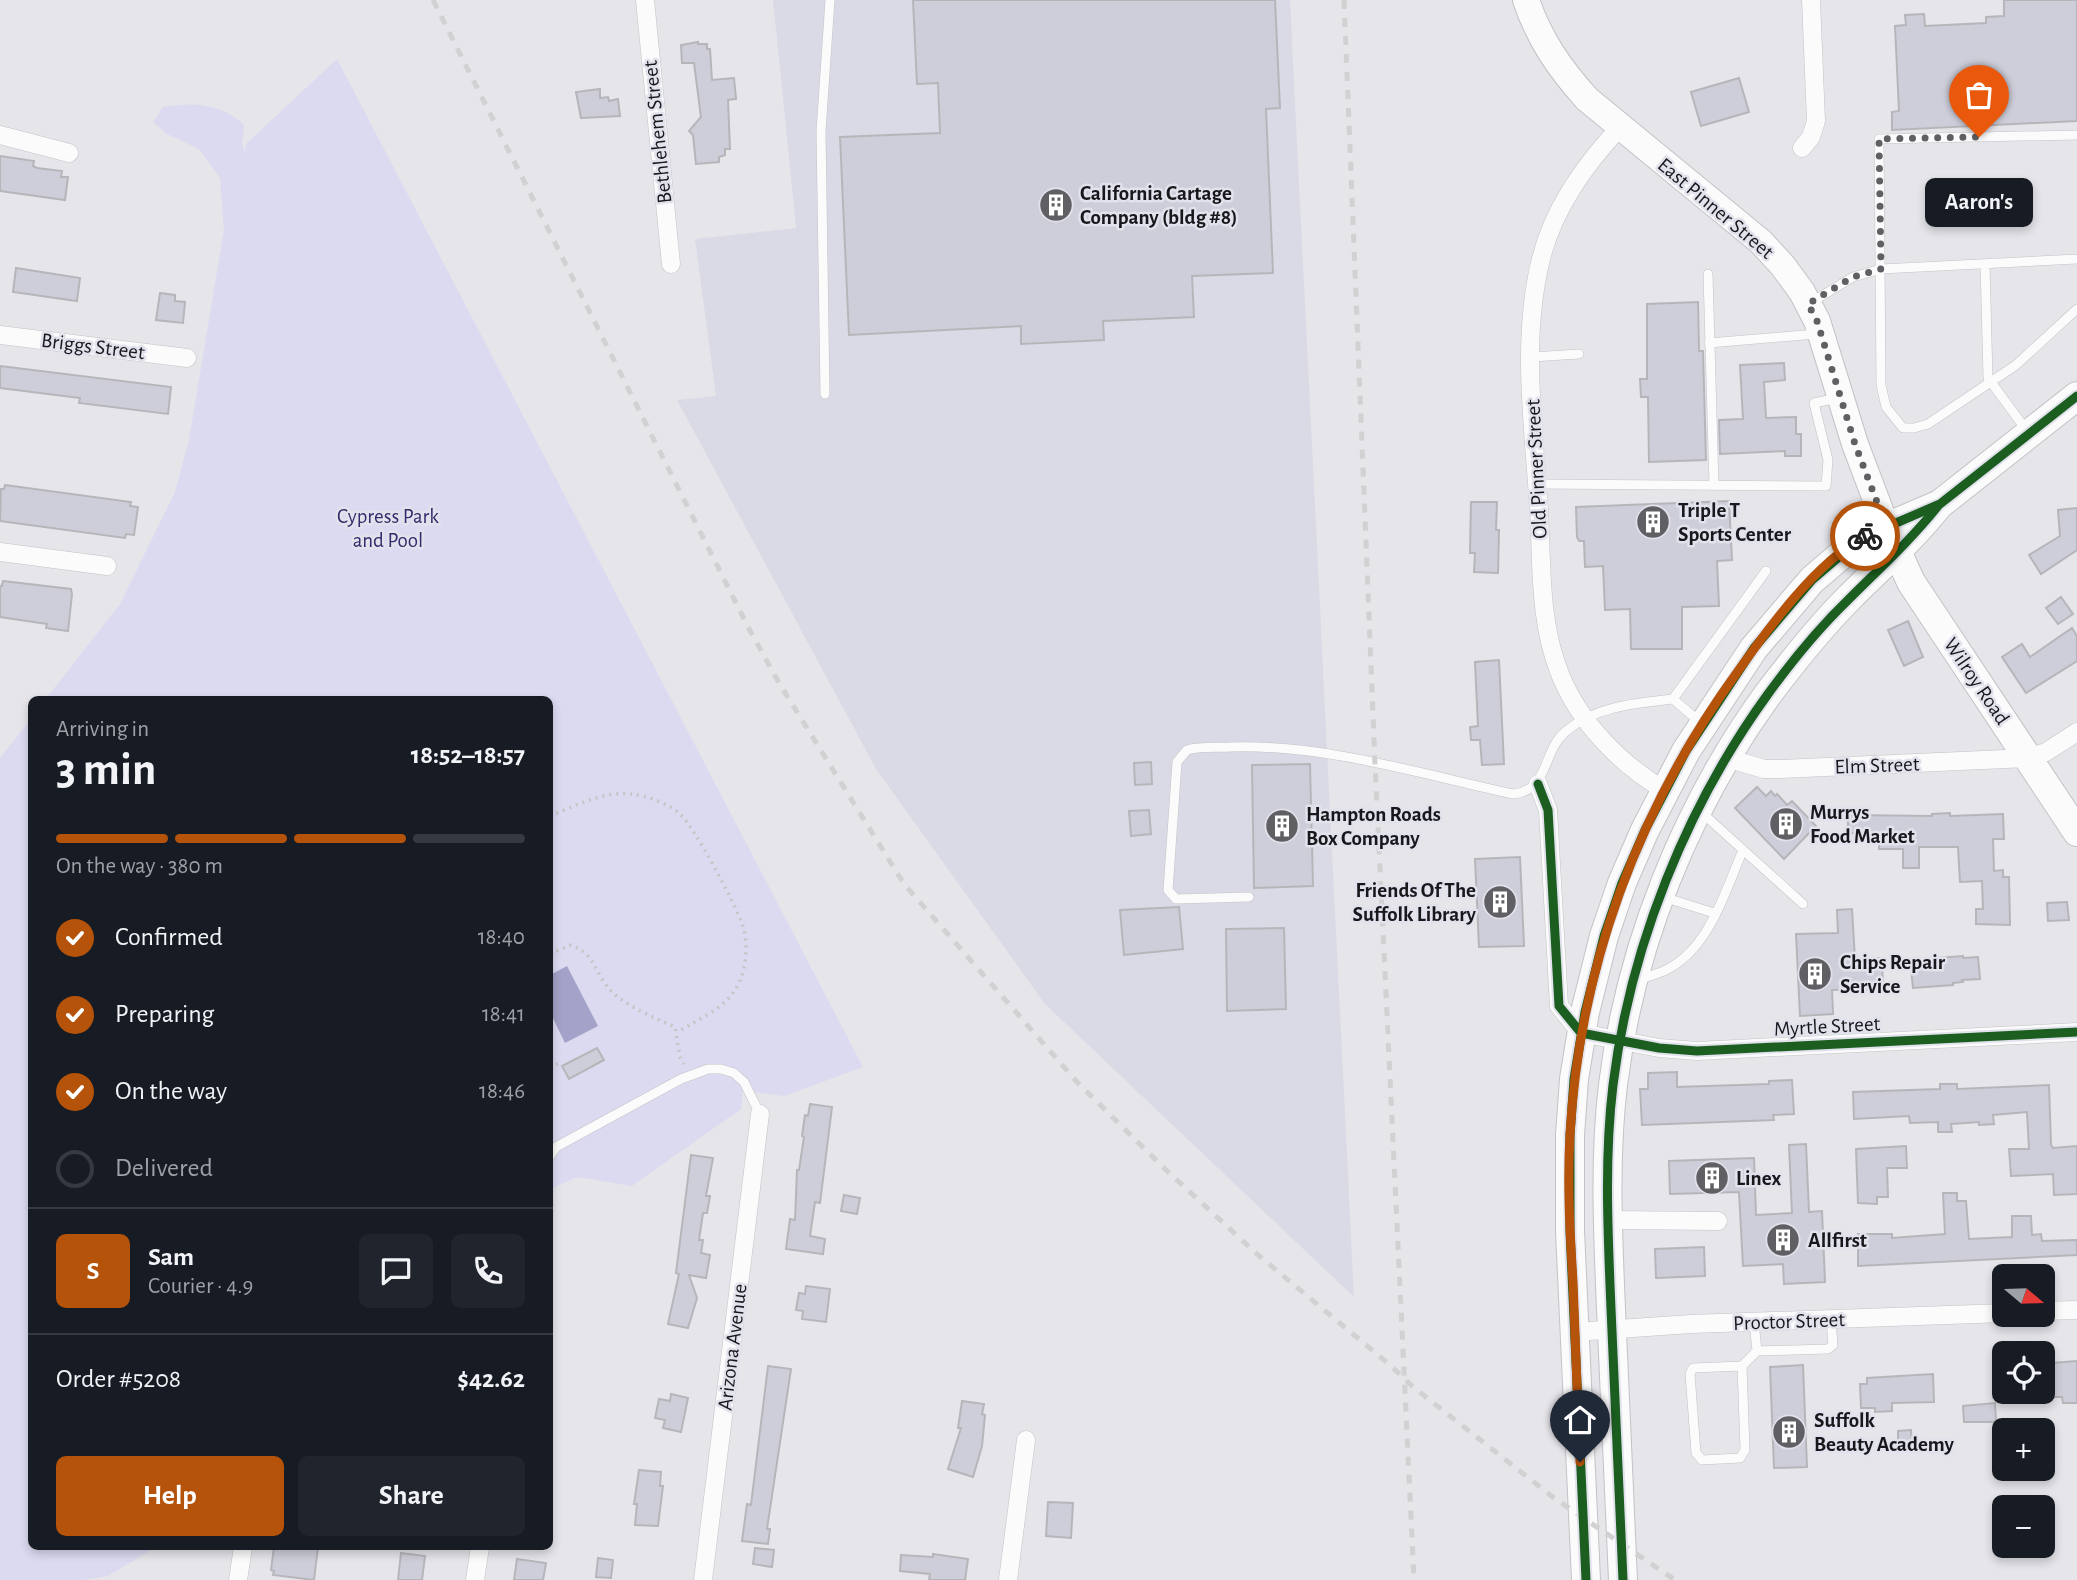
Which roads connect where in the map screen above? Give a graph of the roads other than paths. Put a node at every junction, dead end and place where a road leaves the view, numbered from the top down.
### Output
1 (645, 0) edge
2 (830, 0) edge
3 (1526, 0) edge
4 (1811, 0) edge
5 (1620, 127) junction
6 (0, 135) edge
7 (2077, 135) edge
8 (1802, 148) dead end
9 (69, 153) dead end
10 (2077, 259) edge
11 (671, 264) dead end
12 (1985, 264) junction
13 (1881, 269) junction
14 (1707, 274) dead end
15 (1808, 304) junction
16 (2077, 309) edge
17 (1822, 334) junction
18 (0, 335) edge
19 (1709, 343) junction
20 (1579, 354) dead end
21 (1532, 357) junction
22 (187, 358) dead end
23 (1992, 384) junction
24 (825, 394) dead end
25 (1842, 397) junction
26 (2074, 405) edge
27 (2030, 435) junction
28 (1537, 484) junction
29 (1714, 485) junction
30 (1940, 504) junction
31 (1886, 526) junction
32 (0, 552) edge
33 (1897, 554) junction
34 (107, 566) dead end
35 (1766, 571) dead end
36 (1673, 699) junction
37 (1585, 719) junction
38 (1703, 724) junction
39 (2077, 732) edge
40 (1727, 758) junction
41 (2028, 758) junction
42 (1538, 783) junction
43 (1664, 790) junction
44 (1699, 810) junction
45 (2077, 832) edge
46 (1743, 850) junction
47 (1661, 896) junction
48 (1249, 897) dead end
49 (1803, 904) dead end
50 (1714, 914) junction
51 (1633, 981) junction
52 (2077, 1032) edge
53 (1581, 1033) junction
54 (1620, 1041) junction
55 (761, 1114) joint
56 (553, 1150) edge
57 (1608, 1220) junction
58 (1718, 1221) dead end
59 (2077, 1310) edge
60 (2055, 1311) edge
61 (1992, 1313) edge
62 (1831, 1319) junction
63 (1754, 1322) junction
64 (1612, 1329) junction
65 (1575, 1332) junction
66 (1757, 1350) junction
67 (1742, 1366) junction
68 (1026, 1440) dead end
69 (243, 1550) edge
70 (480, 1550) edge
71 (239, 1580) edge
72 (475, 1580) edge
73 (703, 1580) edge
74 (1008, 1580) edge
75 (1586, 1580) edge
76 (1623, 1580) edge

1 - 11 street, Bethlehem Street
2 - 24 lane
3 - 5 main road, East Pinner Street
4 - 8 street
5 - 15 main road, East Pinner Street
5 - 21 street, Old Pinner Street
6 - 9 street
7 - 13 lane
10 - 12 lane
12 - 13 lane
12 - 23 lane
13 - 15 lane
13 - 23 lane
14 - 19 lane
15 - 17 main road, East Pinner Street
16 - 23 lane
17 - 19 lane
17 - 25 main road, East Pinner Street
18 - 22 street, Briggs Street
19 - 29 lane
20 - 21 lane
21 - 28 street, Old Pinner Street
23 - 27 lane
25 - 29 lane
25 - 31 main road, East Pinner Street
26 - 27 main road
27 - 30 main road
28 - 29 lane
28 - 37 street, Old Pinner Street
30 - 31 main road
30 - 33 main road
31 - 33 main road, Wilroy Road
31 - 38 main road
32 - 34 street
33 - 40 main road
33 - 41 main road, Wilroy Road
35 - 36 lane
36 - 37 lane
36 - 38 lane
37 - 42 lane
37 - 43 street, Old Pinner Street
38 - 43 main road
39 - 41 street
40 - 41 street, Elm Street
40 - 44 main road
41 - 45 main road, Wilroy Road
42 - 48 lane
42 - 53 street
43 - 53 main road
44 - 46 lane
44 - 47 main road
46 - 49 lane
46 - 50 lane
47 - 50 lane
47 - 51 main road
50 - 51 lane
51 - 54 main road
52 - 54 street, Myrtle Street
53 - 54 street, Myrtle Street
53 - 65 main road
54 - 57 main road
55 - 56 lane
55 - 73 street, Arizona Avenue
57 - 58 street
57 - 64 main road
59 - 60 street
61 - 62 street, Proctor Street
62 - 63 street, Proctor Street
62 - 66 lane
63 - 64 street, Proctor Street
63 - 66 lane
64 - 65 street, Proctor Street
64 - 76 main road
65 - 75 main road
66 - 67 lane
67 - 67 lane
68 - 74 street
69 - 71 street
70 - 72 street

